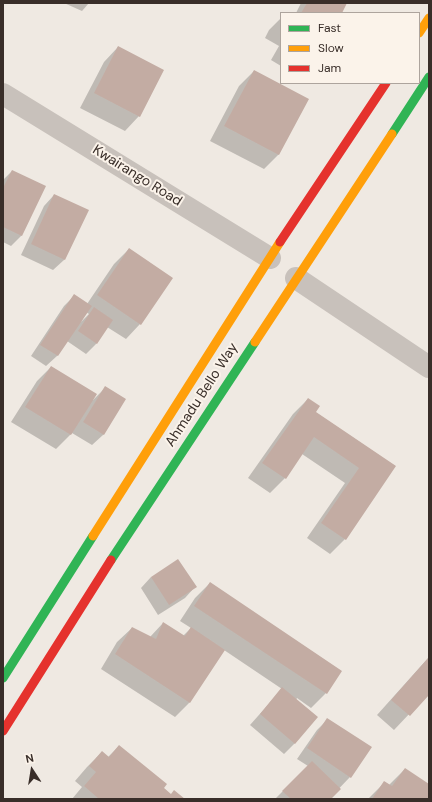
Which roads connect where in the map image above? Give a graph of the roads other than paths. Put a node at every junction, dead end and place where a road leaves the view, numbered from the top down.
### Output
1 (429, 18) edge
2 (420, 32) edge
3 (429, 77) edge
4 (385, 84) edge
5 (3, 94) edge
6 (270, 258) junction
7 (296, 278) junction
8 (429, 367) edge
9 (3, 678) edge
10 (3, 730) edge

1 - 2 main road
3 - 7 main road, Ahmadu Bello Way
4 - 6 main road, Ahmadu Bello Way
5 - 6 street, Kwairango Road
6 - 9 main road, Ahmadu Bello Way
7 - 8 street
7 - 10 main road, Ahmadu Bello Way

